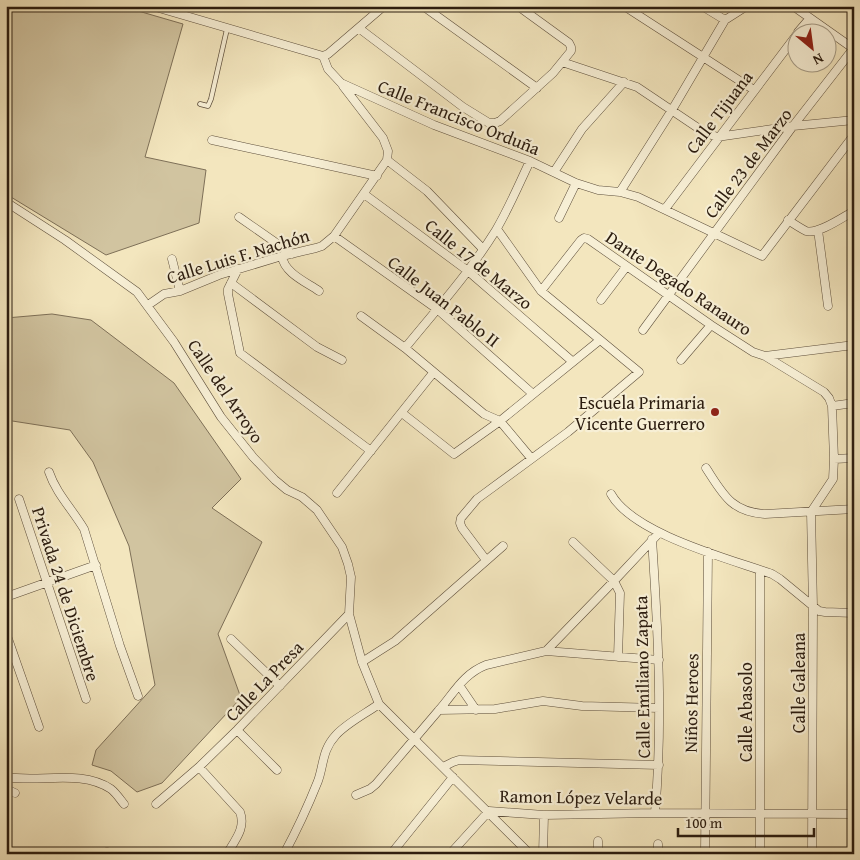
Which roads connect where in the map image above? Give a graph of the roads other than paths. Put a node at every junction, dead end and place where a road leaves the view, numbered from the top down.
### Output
1 (152, 6) edge
2 (384, 6) edge
3 (423, 6) edge
4 (518, 6) edge
5 (624, 6) edge
6 (702, 6) edge
7 (747, 6) edge
8 (793, 6) edge
9 (804, 9) edge
10 (810, 18) junction
11 (725, 20) junction
12 (807, 22) edge
13 (360, 28) junction
14 (227, 29) junction
15 (788, 46) edge
16 (854, 49) edge
17 (323, 56) junction
18 (704, 57) junction
19 (562, 62) junction
20 (624, 82) junction
21 (341, 84) junction
22 (536, 88) junction
23 (754, 90) junction
24 (200, 104) dead end
25 (672, 110) junction
26 (854, 120) edge
27 (793, 126) junction
28 (854, 136) edge
29 (718, 138) junction
30 (212, 140) dead end
31 (387, 160) junction
32 (530, 161) junction
33 (554, 172) junction
34 (377, 176) junction
35 (576, 183) junction
36 (620, 192) junction
37 (364, 194) junction
38 (6, 202) edge
39 (665, 209) junction
40 (854, 211) edge
41 (239, 217) dead end
42 (559, 218) dead end
43 (788, 220) junction
44 (496, 229) junction
45 (818, 230) junction
46 (714, 234) junction
47 (334, 236) junction
48 (483, 250) junction
49 (292, 254) junction
50 (282, 256) junction
51 (172, 259) dead end
52 (626, 267) junction
53 (238, 269) junction
54 (468, 271) junction
55 (231, 283) junction
56 (180, 291) junction
57 (319, 291) dead end
58 (541, 292) junction
59 (669, 296) junction
60 (601, 300) dead end
61 (148, 305) junction
62 (828, 306) dead end
63 (437, 309) junction
64 (361, 316) dead end
65 (711, 325) junction
66 (643, 330) dead end
67 (600, 340) junction
68 (854, 346) edge
69 (405, 348) junction
70 (766, 356) junction
71 (342, 360) dead end
72 (681, 360) dead end
73 (573, 362) junction
74 (434, 373) junction
75 (533, 394) junction
76 (854, 403) edge
77 (832, 406) junction
78 (402, 413) junction
79 (500, 421) junction
80 (371, 451) junction
81 (530, 458) junction
82 (834, 458) junction
83 (854, 458) edge
84 (706, 468) dead end
85 (48, 472) dead end
86 (337, 493) dead end
87 (611, 494) dead end
88 (19, 498) dead end
89 (854, 509) edge
90 (811, 512) junction
91 (659, 532) junction
92 (652, 539) junction
93 (573, 542) dead end
94 (503, 546) dead end
95 (708, 552) junction
96 (486, 560) junction
97 (96, 565) junction
98 (760, 570) junction
99 (614, 581) junction
100 (46, 584) junction
101 (6, 598) edge
102 (813, 607) junction
103 (854, 613) edge
104 (349, 614) junction
105 (6, 633) edge
106 (231, 639) dead end
107 (546, 651) junction
108 (618, 657) junction
109 (659, 660) junction
110 (362, 662) junction
111 (459, 685) junction
112 (280, 686) junction
113 (138, 696) dead end
114 (86, 699) dead end
115 (379, 704) junction
116 (659, 708) junction
117 (439, 710) junction
118 (476, 710) junction
119 (39, 727) dead end
120 (237, 730) junction
121 (414, 737) junction
122 (659, 765) junction
123 (199, 767) junction
124 (443, 767) junction
125 (277, 770) dead end
126 (6, 777) edge
127 (453, 777) junction
128 (6, 789) edge
129 (15, 793) dead end
130 (356, 795) dead end
131 (124, 804) dead end
132 (156, 804) dead end
133 (489, 811) junction
134 (655, 813) junction
135 (705, 813) junction
136 (759, 814) junction
137 (854, 814) edge
138 (544, 815) junction
139 (813, 815) junction
140 (598, 841) dead end
141 (658, 844) dead end
142 (526, 852) edge
143 (227, 854) edge
144 (284, 854) edge
145 (391, 854) edge
146 (450, 854) edge
147 (543, 854) edge
148 (598, 854) edge
149 (658, 854) edge
150 (705, 854) edge
151 (760, 854) edge
152 (812, 854) edge

1 - 14 street
2 - 13 street
3 - 22 street
4 - 19 street
5 - 18 street
6 - 11 street
7 - 11 street
8 - 9 street
9 - 10 street
10 - 12 street, Calle Tijuana
10 - 16 street
11 - 18 street
13 - 17 street
13 - 22 street
14 - 17 street
14 - 24 lane
15 - 23 street, Calle Tijuana
16 - 27 street, Calle 23 de Marzo
17 - 21 street, Calle Francisco Orduña
18 - 23 street
18 - 25 street
19 - 20 street
19 - 22 street
20 - 25 street
20 - 33 street
21 - 31 street
21 - 32 street, Calle Francisco Orduña
23 - 29 street, Calle Tijuana
25 - 29 street
25 - 36 street
26 - 27 street
27 - 29 street
27 - 46 street, Calle 23 de Marzo
28 - 43 street
29 - 39 street, Calle Tijuana
30 - 34 street
31 - 34 street, Calle Luis F. Nachón
31 - 48 street
32 - 33 street, Calle Francisco Orduña
32 - 44 street
33 - 35 street, Calle Francisco Orduña
34 - 37 street, Calle Luis F. Nachón
35 - 36 street, Calle Francisco Orduña
35 - 42 street
36 - 39 street, Calle Francisco Orduña
37 - 47 street, Calle Luis F. Nachón
37 - 54 street, Calle 17 de Marzo
38 - 61 street, Calle del Arroyo
39 - 46 street, Calle Francisco Orduña
40 - 45 street
41 - 49 street
43 - 45 street
43 - 46 street, Calle Francisco Orduña
44 - 48 street
44 - 58 street
45 - 62 street
46 - 59 street, Calle 23 de Marzo
47 - 49 street, Calle Luis F. Nachón
47 - 63 street, Calle Juan Pablo II
48 - 54 street
49 - 50 street, Calle Luis F. Nachón
50 - 53 street, Calle Luis F. Nachón
50 - 57 street
51 - 56 street
52 - 58 street, Dante Degado Ranauro
52 - 59 street, Dante Degado Ranauro
52 - 60 street
53 - 55 street
53 - 56 street, Calle Luis F. Nachón
54 - 63 street
54 - 73 street, Calle 17 de Marzo
55 - 71 street
55 - 80 street
56 - 61 street, Calle Luis F. Nachón
58 - 67 street
59 - 65 street, Dante Degado Ranauro
59 - 66 street, Calle 23 de Marzo
61 - 104 street, Calle del Arroyo
63 - 69 street
63 - 75 street, Calle Juan Pablo II
64 - 69 street
65 - 70 street, Dante Degado Ranauro
65 - 72 street
67 - 73 street
67 - 81 street
68 - 70 street
69 - 74 street
70 - 77 street, Dante Degado Ranauro
73 - 75 street
74 - 78 street
74 - 79 street
75 - 79 street
76 - 77 street
77 - 82 street
78 - 79 street
78 - 80 street
79 - 81 street
80 - 86 street
81 - 96 street
82 - 83 street
82 - 90 street
84 - 90 street
85 - 97 street
87 - 91 street
88 - 100 street, Privada 24 de Diciembre
89 - 90 street
90 - 102 street, Calle Galeana
91 - 92 street
91 - 95 street
92 - 99 street
92 - 109 street, Calle Emiliano Zapata
93 - 99 street
94 - 96 street
95 - 98 street
95 - 135 street, Niños Heroes
96 - 110 street
97 - 100 street
97 - 113 street
98 - 102 street
98 - 136 street, Calle Abasolo
99 - 107 street
99 - 108 street
100 - 101 street
100 - 114 street, Privada 24 de Diciembre
102 - 103 street
102 - 139 street, Calle Galeana
104 - 110 street, Calle del Arroyo
104 - 112 street, Calle La Presa
105 - 119 street
106 - 112 street
107 - 108 street
107 - 111 street
108 - 109 street
109 - 116 street, Calle Emiliano Zapata
110 - 115 street, Calle del Arroyo
111 - 117 street
111 - 118 street
112 - 120 street, Calle La Presa
115 - 121 street, Calle del Arroyo
115 - 144 street
116 - 118 street
116 - 122 street, Calle Emiliano Zapata
117 - 118 street
117 - 121 street
120 - 123 street, Calle La Presa
120 - 125 street
121 - 124 street, Calle del Arroyo
121 - 130 street
122 - 124 street
122 - 134 street, Calle Emiliano Zapata
123 - 132 street, Calle La Presa
123 - 143 street
124 - 127 street, Calle del Arroyo
126 - 131 street
127 - 133 street, Calle del Arroyo
127 - 145 street
128 - 129 street
133 - 138 street, Ramon López Velarde
133 - 142 street, Calle del Arroyo
133 - 146 street
134 - 135 street, Ramon López Velarde
134 - 138 street, Ramon López Velarde
135 - 136 street, Ramon López Velarde
135 - 150 street, Niños Heroes
136 - 139 street, Ramon López Velarde
136 - 151 street, Calle Abasolo
137 - 139 street, Ramon López Velarde
138 - 147 street
139 - 152 street, Calle Galeana
140 - 148 street
141 - 149 street

